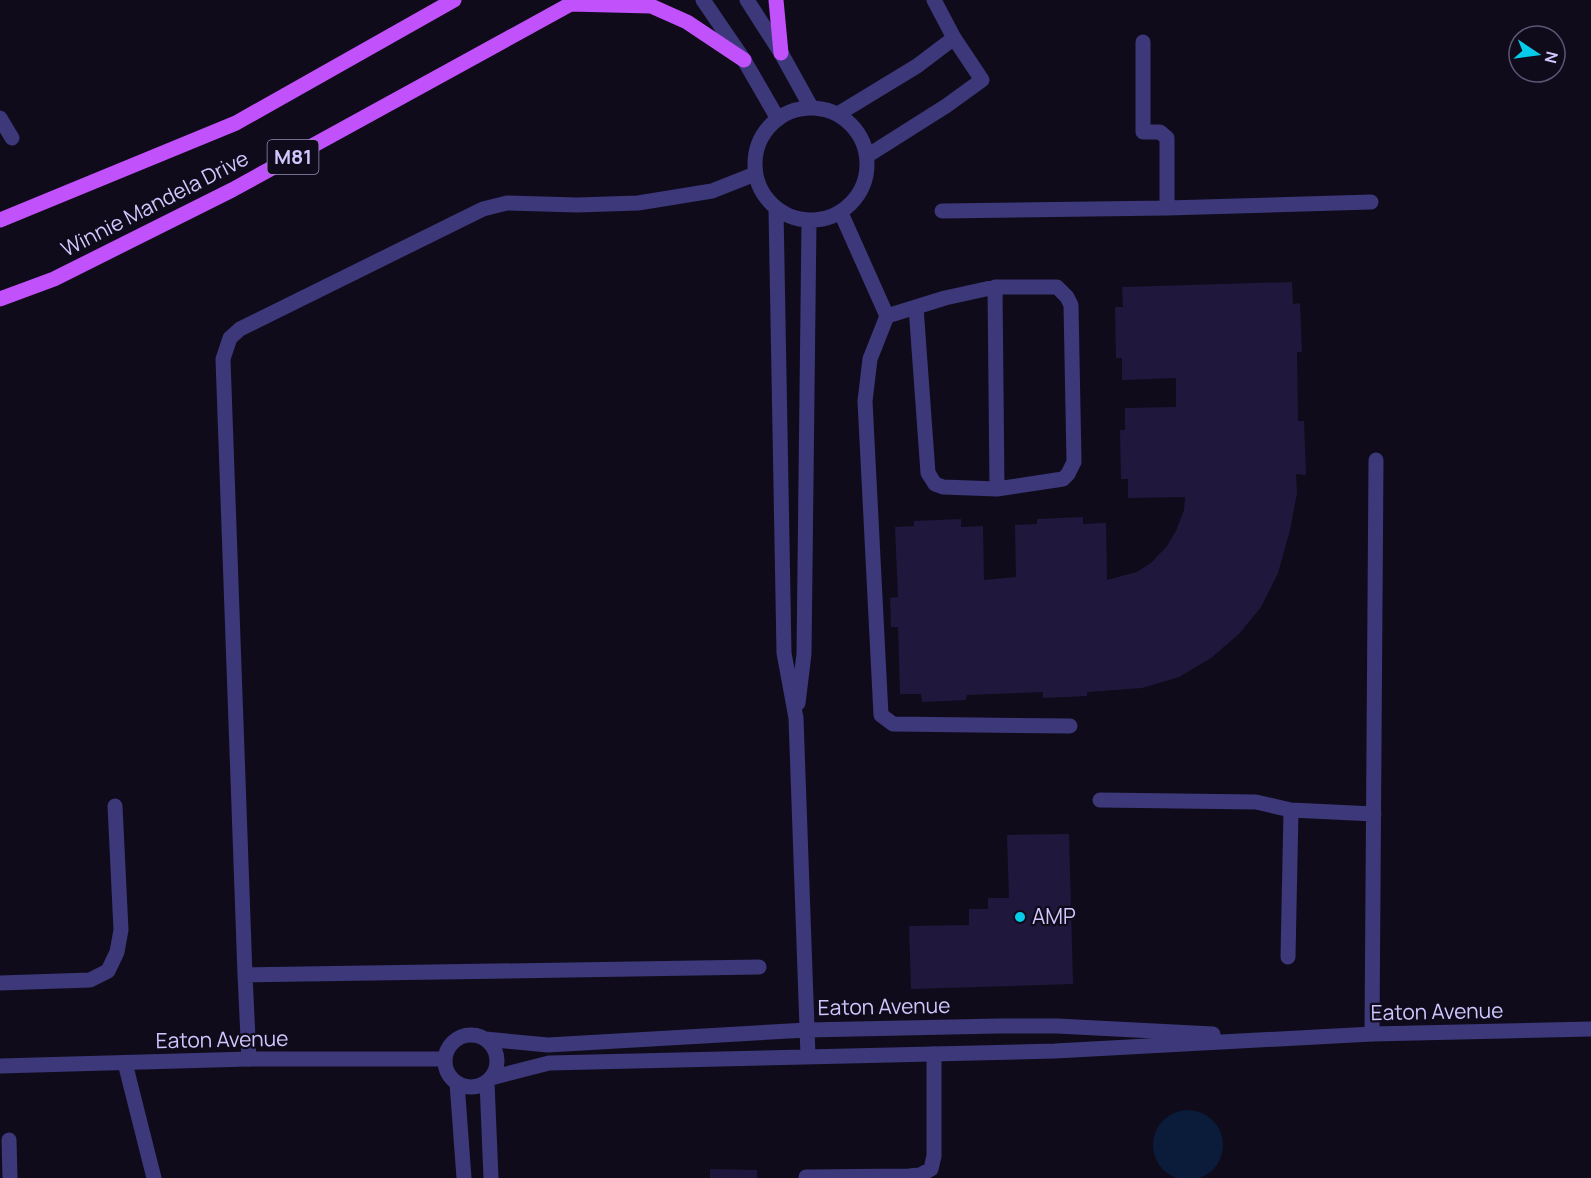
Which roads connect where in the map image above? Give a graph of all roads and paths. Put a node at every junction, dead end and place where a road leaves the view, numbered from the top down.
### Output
1 (454, 0) edge
2 (703, 0) edge
3 (747, 0) edge
4 (776, 0) edge
5 (934, 0) edge
6 (574, 2) edge
7 (954, 38) junction
8 (1143, 42) dead end
9 (781, 53) junction
10 (744, 60) junction
11 (811, 107) junction
12 (838, 114) junction
13 (0, 118) edge
14 (778, 118) junction
15 (12, 138) dead end
16 (867, 156) junction
17 (755, 174) junction
18 (1371, 202) dead end
19 (1167, 207) junction
20 (776, 209) junction
21 (942, 211) dead end
22 (841, 213) junction
23 (0, 220) edge
24 (809, 221) junction
25 (995, 287) junction
26 (0, 299) edge
27 (916, 307) junction
28 (887, 316) junction
29 (1376, 460) dead end
30 (997, 489) junction
31 (796, 718) junction
32 (1070, 726) dead end
33 (1100, 800) dead end
34 (115, 806) dead end
35 (1290, 810) junction
36 (1374, 814) junction
37 (1288, 957) dead end
38 (759, 967) dead end
39 (245, 975) junction
40 (0, 983) edge
41 (1591, 1029) edge
42 (807, 1030) junction
43 (1372, 1034) junction
44 (1284, 1038) junction
45 (485, 1039) junction
46 (934, 1054) junction
47 (808, 1056) junction
48 (249, 1059) junction
49 (445, 1059) junction
50 (125, 1063) junction
51 (0, 1066) edge
52 (489, 1080) junction
53 (458, 1083) junction
54 (9, 1140) dead end
55 (806, 1177) edge
56 (10, 1178) edge
57 (154, 1178) edge
58 (464, 1178) edge
59 (491, 1178) edge

1 - 23 main road, Winnie Mandela Drive / M81
2 - 10 street
3 - 9 street
4 - 9 main road
5 - 7 street
6 - 10 main road
6 - 26 main road, Winnie Mandela Drive / M81
7 - 12 street
7 - 16 street
8 - 19 street
9 - 11 street
10 - 14 street
11 - 12 street
11 - 14 street
12 - 16 street
13 - 15 street
14 - 17 street
16 - 22 street
17 - 20 street
17 - 39 street
18 - 19 street
19 - 21 street
20 - 24 street
20 - 31 street
22 - 24 street
22 - 28 street
24 - 31 street
25 - 27 street
25 - 30 street
25 - 30 street
27 - 28 street
27 - 30 street
28 - 32 street
29 - 36 street
31 - 42 street
33 - 35 street
34 - 40 street
35 - 36 street
35 - 37 street
36 - 43 street
38 - 39 street
39 - 48 street
41 - 43 street, Eaton Avenue
42 - 44 street, Eaton Avenue
42 - 45 street, Eaton Avenue
42 - 47 street
43 - 44 street, Eaton Avenue
44 - 46 street, Eaton Avenue
45 - 49 street
45 - 52 street
46 - 47 street, Eaton Avenue
46 - 55 street
47 - 52 street, Eaton Avenue
48 - 49 street, Eaton Avenue
48 - 50 street, Eaton Avenue
49 - 53 street
50 - 51 street, Eaton Avenue
50 - 57 street
52 - 53 street
52 - 59 street
53 - 58 street
54 - 56 street

